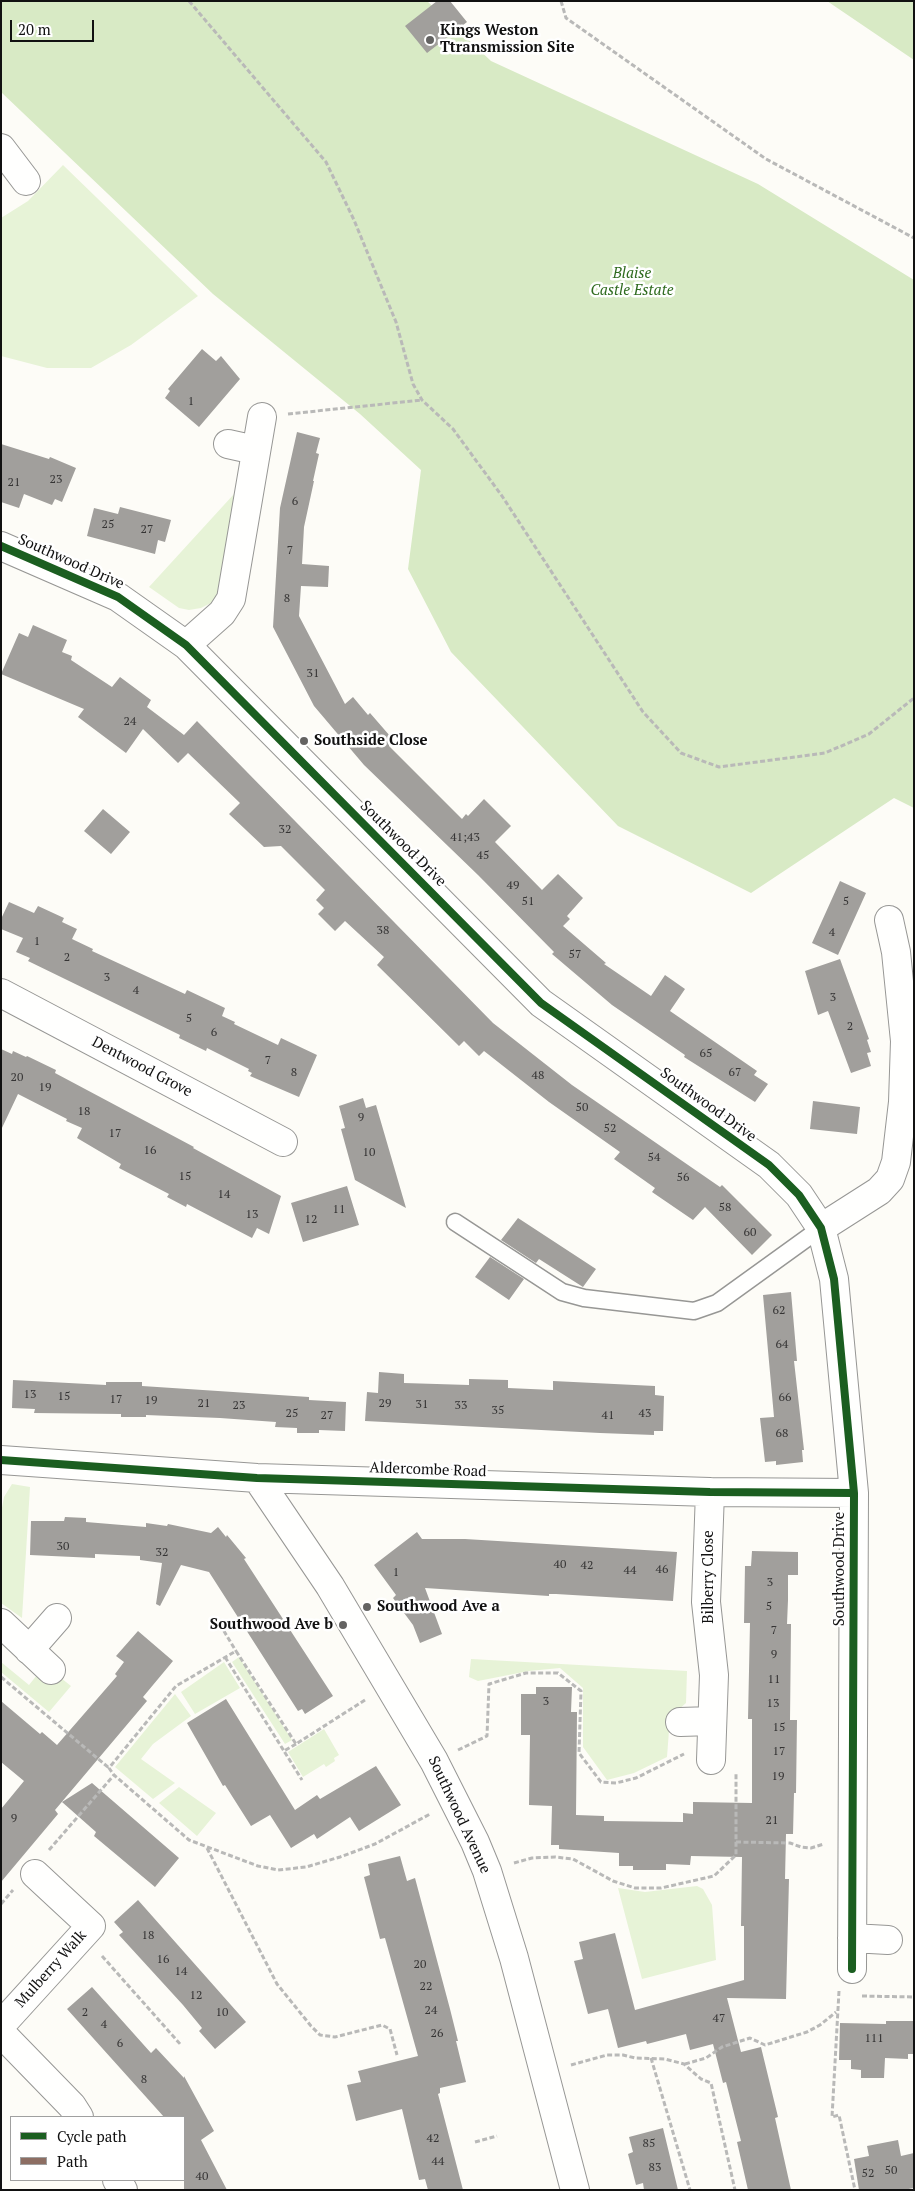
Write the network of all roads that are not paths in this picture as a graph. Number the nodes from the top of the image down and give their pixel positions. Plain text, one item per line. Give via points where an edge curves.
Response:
1 (1, 148) edge
2 (26, 181) dead end
3 (262, 417) road end
4 (228, 444) dead end
5 (255, 450) junction
6 (1, 546) edge
7 (186, 645) junction
8 (889, 920) dead end
9 (905, 951) edge
10 (1, 993) edge
11 (283, 1142) dead end
12 (455, 1222) dead end
13 (821, 1228) junction
14 (1, 1460) edge
15 (257, 1478) junction
16 (710, 1492) junction
17 (854, 1493) junction
18 (57, 1618) dead end
19 (1, 1623) edge
20 (29, 1650) junction
21 (51, 1670) dead end
22 (680, 1722) dead end
23 (33, 1871) road end
24 (852, 1938) junction
25 (888, 1940) dead end
26 (852, 1969) road end
27 (1, 2025) edge
28 (1, 2033) edge
29 (78, 2116) edge
30 (575, 2190) edge

1 - 2 street
3 - 5 street
4 - 5 street
5 - 7 street via 231,599 222,613
6 - 7 street, Southwood Drive via 118,597
7 - 13 street, Southwood Drive via 541,1003 769,1166 799,1195
8 - 9 street
9 - 13 street via 903,1102 896,1162 890,1179 879,1191
10 - 11 street, Dentwood Grove
12 - 13 lane via 562,1292 584,1298 694,1311 717,1302
13 - 17 street, Southwood Drive via 834,1280
14 - 15 street, Aldercombe Road
15 - 16 street, Aldercombe Road
15 - 30 street, Southwood Avenue via 330,1586 434,1761 487,1871 514,1958
16 - 17 street, Aldercombe Road
16 - 22 street, Bilberry Close via 706,1602 718,1748
17 - 24 street, Southwood Drive
18 - 20 street
19 - 20 street
20 - 21 street
23 - 27 street, Mulberry Walk via 91,1926
24 - 25 street
24 - 26 street, Southwood Drive
28 - 29 street

